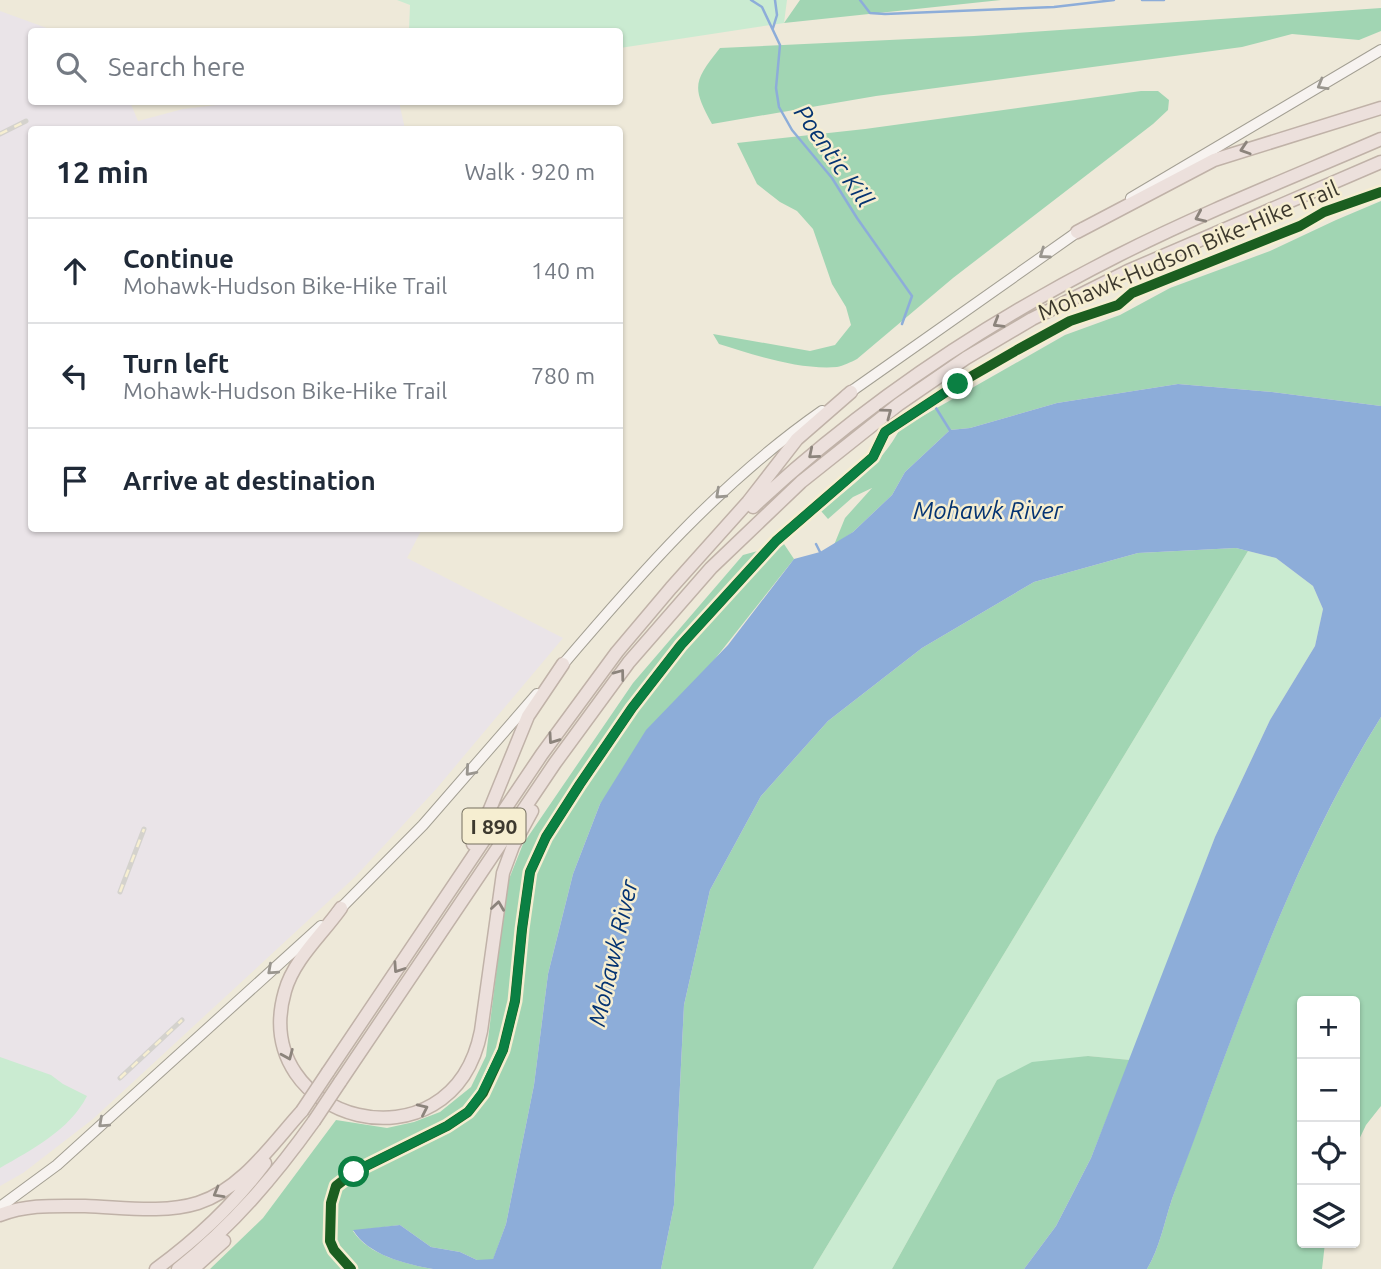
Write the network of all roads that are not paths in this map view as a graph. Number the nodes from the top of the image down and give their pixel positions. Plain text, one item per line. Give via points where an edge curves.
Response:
1 (1381, 50) edge
2 (1381, 108) edge
3 (1381, 139) edge
4 (1381, 162) edge
5 (1381, 169) edge
6 (1289, 202) junction
7 (1077, 232) junction
8 (851, 392) junction
9 (671, 588) junction
10 (563, 664) junction
11 (579, 729) junction
12 (341, 908) junction
13 (416, 942) junction
14 (302, 1111) junction
15 (290, 1155) junction
16 (0, 1207) edge
17 (0, 1215) edge
18 (156, 1269) edge
19 (178, 1269) edge
20 (193, 1269) edge

1 -> 7 main road
2 -> 7 highway via 1214,160
3 -> 9 highway, I 890 via 1120,255 958,347 824,445
4 - 6 highway, I 890
5 - 6 highway
11 -> 6 highway, I 890 via 655,630 721,558 801,482 899,404 989,344 1064,302
7 -> 8 main road
8 - 9 highway via 797,439
8 -> 10 main road via 783,440 699,514
9 -> 13 highway, I 890 via 566,720
10 -> 12 main road via 423,825
10 - 13 highway via 528,716 485,822
12 -> 11 highway via 290,978 280,1017 285,1051 312,1091 346,1112 381,1119 421,1111 453,1088 475,1056 507,859
11 - 15 highway, I 890, bridge
12 -> 16 main road via 57,1165
13 -> 14 highway, I 890, bridge
14 -> 17 highway via 239,1179 196,1203 171,1207 44,1205
14 - 18 highway, I 890 via 225,1210
15 - 19 highway, I 890 via 234,1219
15 - 20 highway via 244,1220

